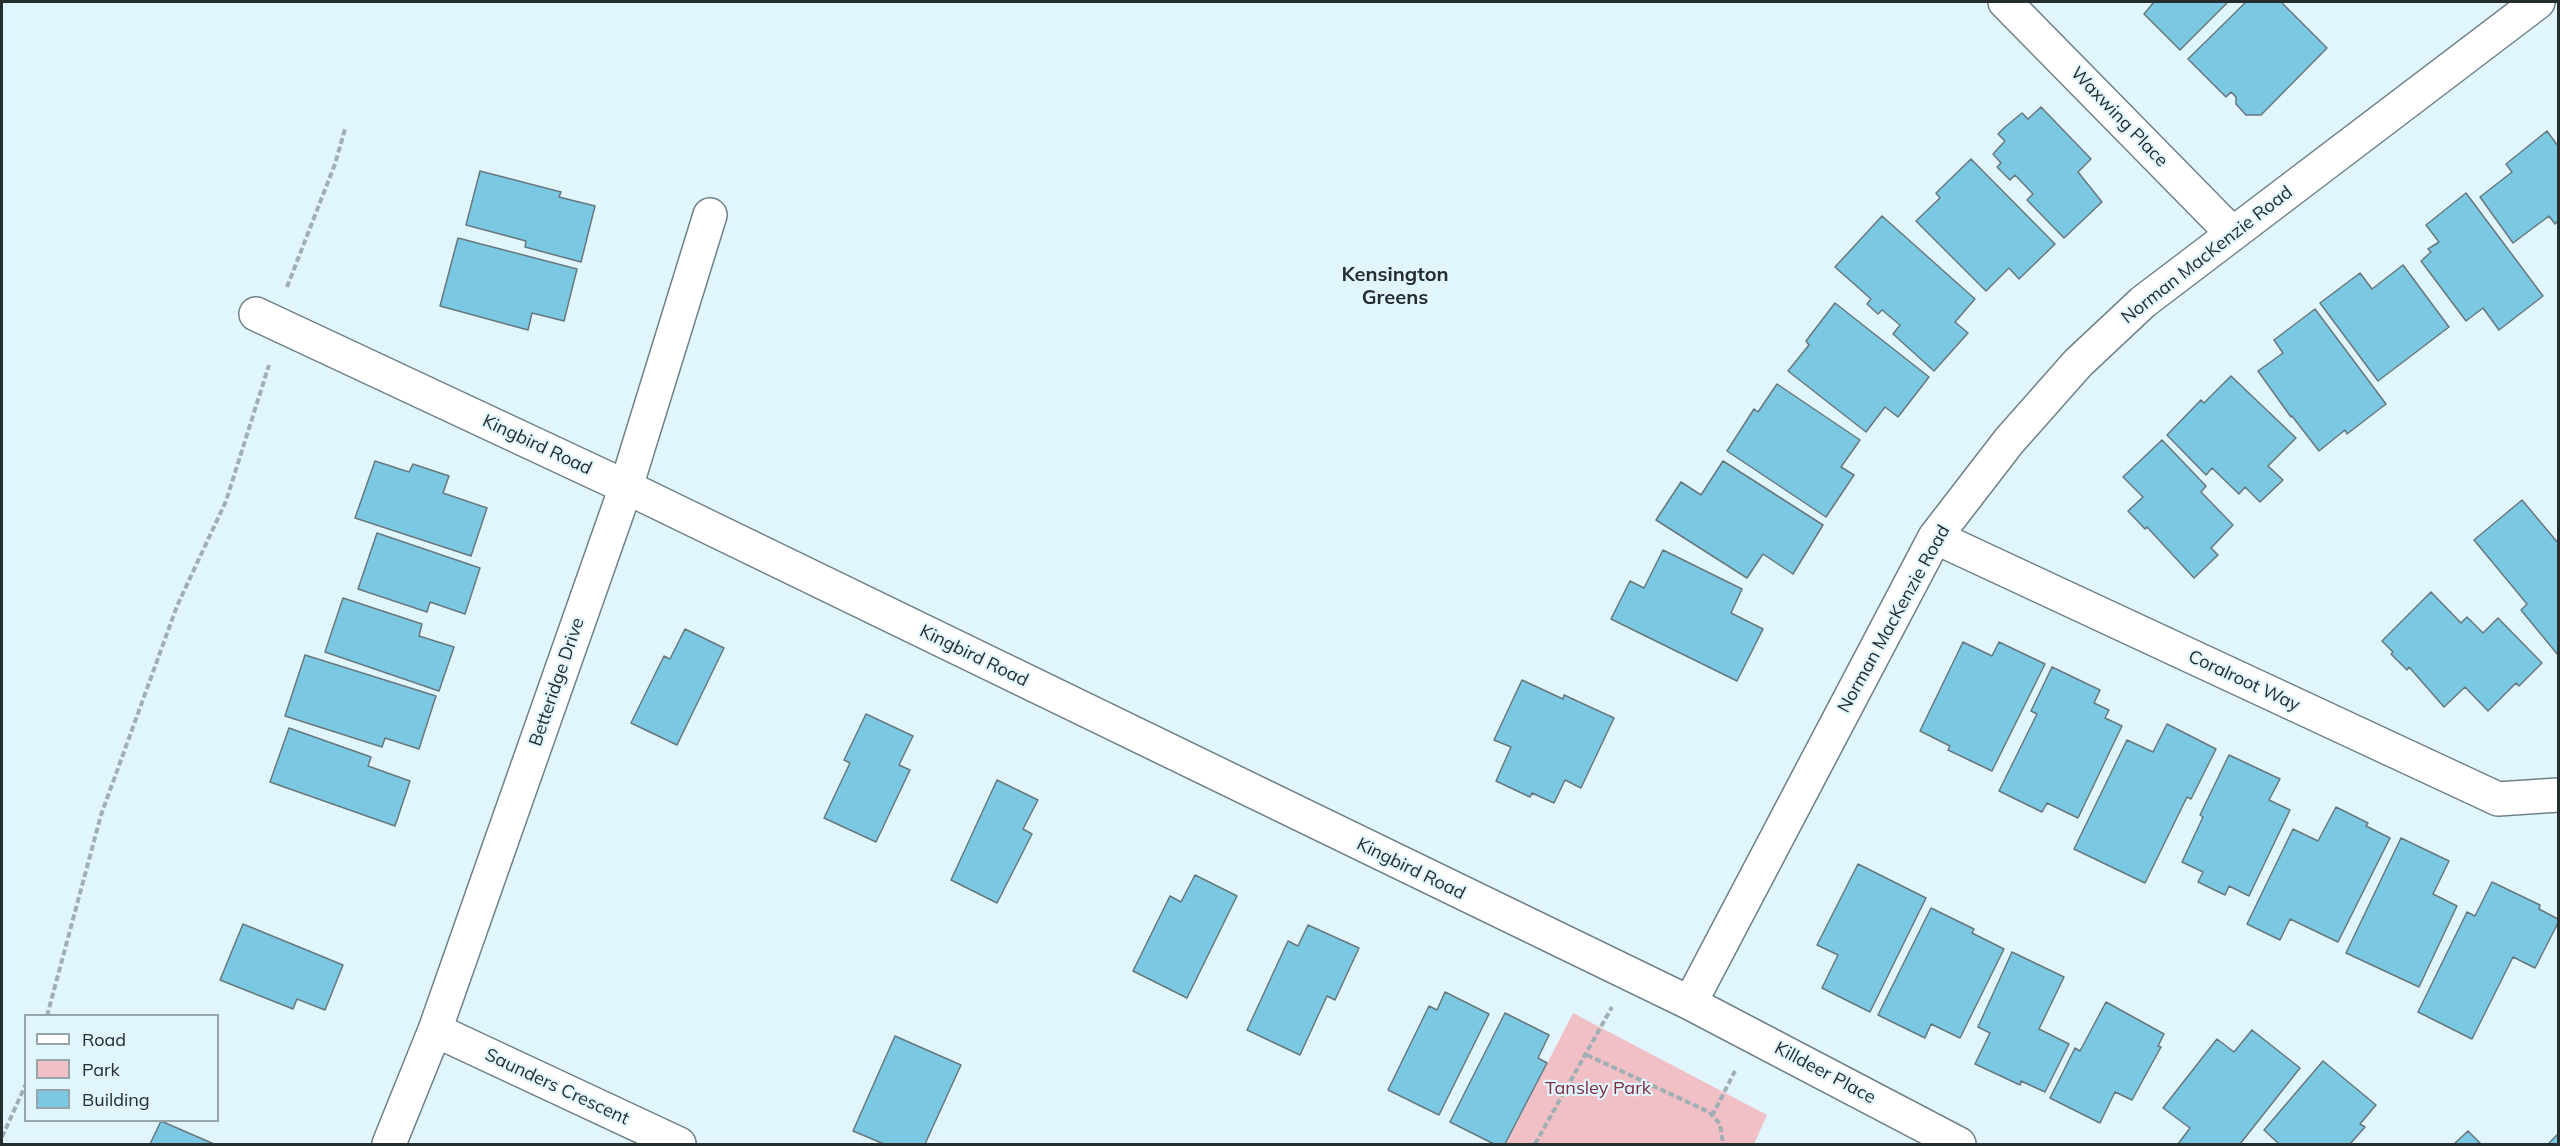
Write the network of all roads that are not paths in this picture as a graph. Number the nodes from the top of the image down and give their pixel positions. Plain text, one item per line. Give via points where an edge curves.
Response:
1 (2005, 2) edge
2 (2538, 2) edge
3 (710, 214) dead end
4 (2232, 233) junction
5 (267, 319) road end
6 (626, 487) junction
7 (1935, 537) junction
8 (2559, 795) edge
9 (1690, 1004) junction
10 (435, 1030) junction
11 (389, 1144) edge
12 (679, 1144) edge
13 (1959, 1144) edge

1 - 4 street, Waxwing Place
2 - 4 street, Norman MacKenzie Road
3 - 6 street, Betteridge Drive
4 - 7 street, Norman MacKenzie Road via 2143,302 2078,363 2009,441
5 - 6 street, Kingbird Road
6 - 9 street, Kingbird Road
6 - 10 street, Betteridge Drive
7 - 8 street, Coralroot Way via 2498,799
7 - 9 street, Norman MacKenzie Road
9 - 13 street, Killdeer Place
10 - 11 street, Betteridge Drive
10 - 12 street, Saunders Crescent

